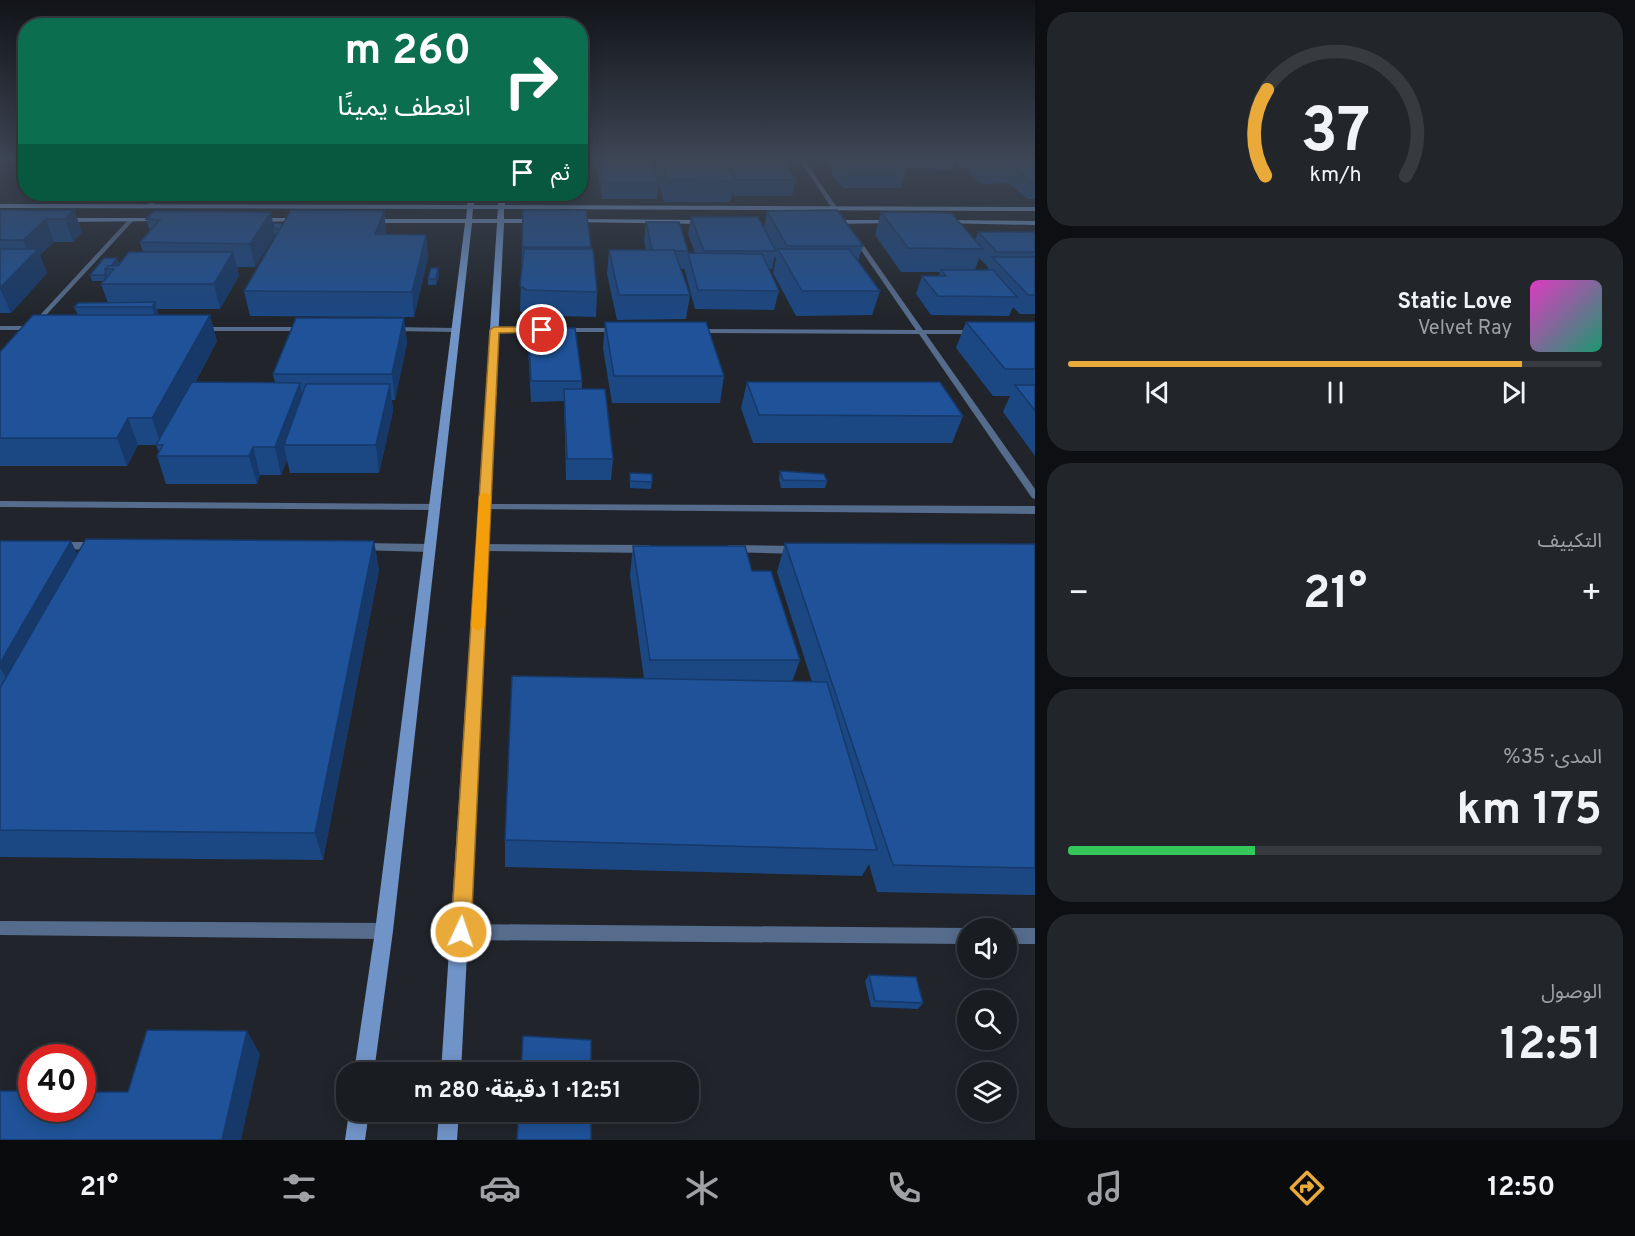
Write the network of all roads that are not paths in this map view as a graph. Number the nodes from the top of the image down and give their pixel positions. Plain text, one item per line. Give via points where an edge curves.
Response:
1 (358, 211) edge
2 (657, 211) edge
3 (470, 214) junction
4 (501, 214) junction
5 (47, 220) edge
6 (131, 220) junction
7 (166, 220) edge
8 (248, 220) edge
9 (306, 220) edge
10 (364, 220) edge
11 (548, 221) edge
12 (560, 221) edge
13 (714, 222) edge
14 (820, 222) edge
15 (844, 222) junction
16 (904, 222) edge
17 (940, 222) edge
18 (1035, 223) edge
19 (0, 328) edge
20 (30, 328) junction
21 (42, 328) edge
22 (195, 329) edge
23 (314, 329) edge
24 (385, 329) edge
25 (456, 330) junction
26 (494, 330) junction
27 (625, 330) edge
28 (684, 330) edge
29 (920, 331) junction
30 (989, 332) edge
31 (22, 337) edge
32 (1035, 496) edge
33 (0, 504) edge
34 (435, 507) junction
35 (485, 507) junction
36 (1035, 510) edge
37 (48, 546) edge
38 (108, 546) edge
39 (346, 547) edge
40 (430, 548) junction
41 (482, 548) junction
42 (659, 549) edge
43 (718, 549) edge
44 (812, 550) edge
45 (0, 928) edge
46 (384, 931) junction
47 (461, 932) junction
48 (957, 936) edge
49 (1017, 936) edge
50 (1035, 936) edge
51 (365, 1062) edge
52 (452, 1062) edge
53 (358, 1122) edge
54 (448, 1122) edge
55 (355, 1140) edge
56 (447, 1140) edge

1 - 3 street
2 - 4 street
3 - 4 street
3 - 4 street
3 - 10 street
3 - 25 street
4 - 11 street
4 - 26 street
5 - 6 street
6 - 7 street
6 - 20 lane
8 - 9 street
12 - 13 street
14 - 15 street
15 - 16 street
15 - 29 lane
17 - 18 street
19 - 20 lane
20 - 21 lane
20 - 31 lane
22 - 23 lane
24 - 25 lane
25 - 34 street
26 - 27 lane
26 - 35 street
28 - 29 lane
29 - 30 lane
29 - 32 lane
33 - 34 street
34 - 40 street
35 - 36 street
35 - 41 street
37 - 38 street
39 - 40 street
40 - 46 street
41 - 42 street
41 - 47 street
43 - 44 street
45 - 46 lane
46 - 51 street
47 - 48 lane
47 - 52 street
49 - 50 lane
53 - 55 street
54 - 56 street

